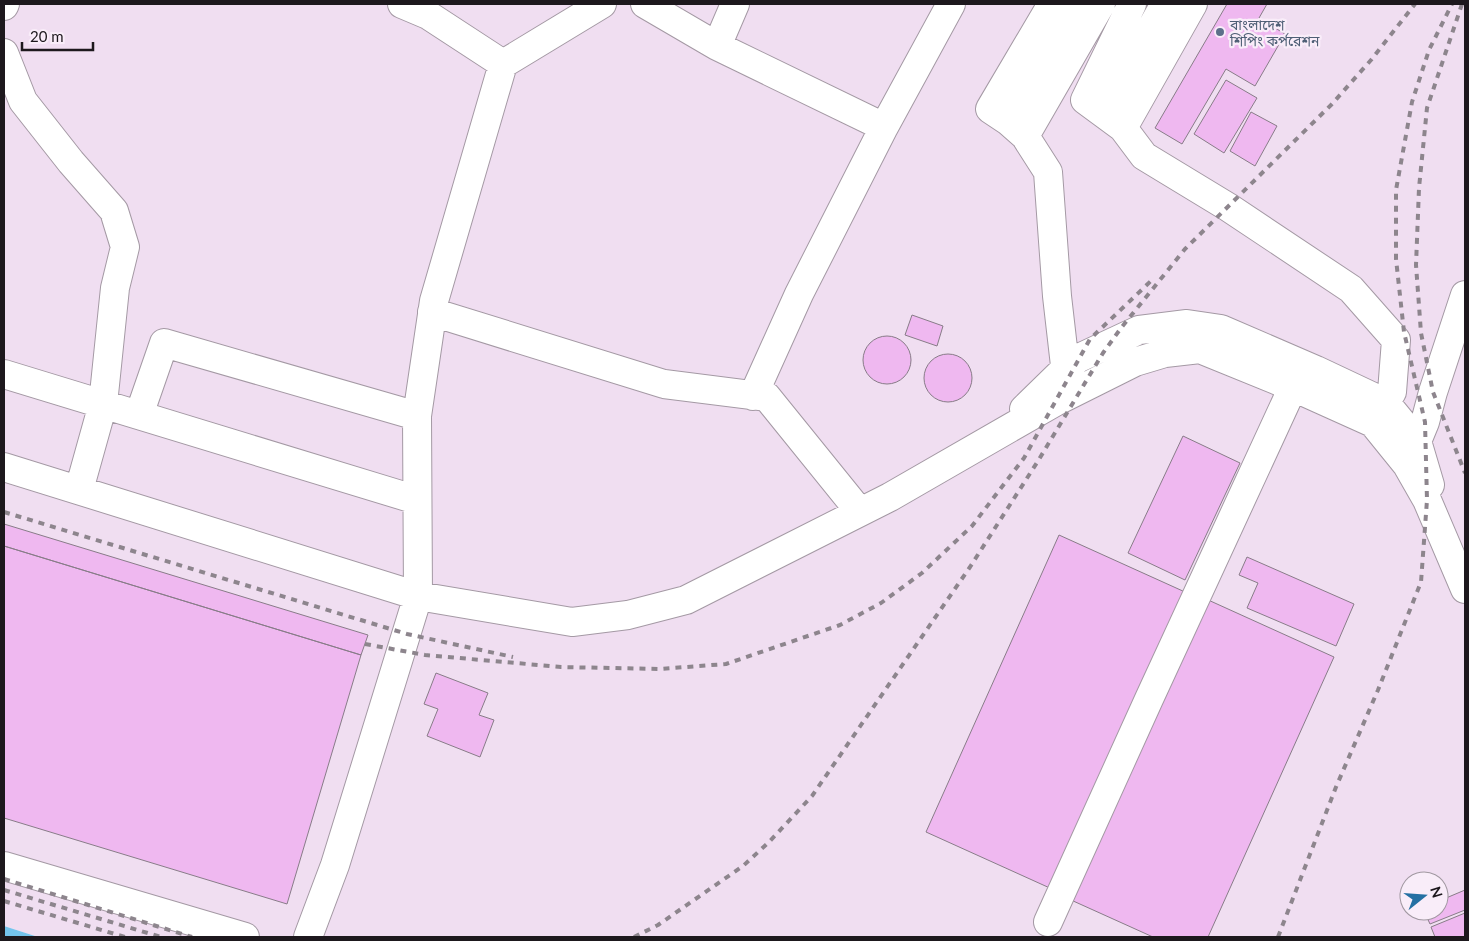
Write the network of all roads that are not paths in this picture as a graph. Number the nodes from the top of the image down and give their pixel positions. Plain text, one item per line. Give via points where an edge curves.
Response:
1 (402, 4) edge
2 (602, 4) edge
3 (645, 4) edge
4 (736, 4) edge
5 (952, 4) edge
6 (1052, 4) edge
7 (1078, 4) edge
8 (1101, 4) edge
9 (1132, 4) edge
10 (1165, 4) edge
11 (1193, 4) edge
12 (717, 46) junction
13 (4, 53) edge
14 (503, 64) junction
15 (1113, 120) junction
16 (884, 127) junction
17 (1017, 128) junction
18 (1465, 295) edge
19 (432, 312) junction
20 (1066, 368) junction
21 (4, 374) edge
22 (1293, 387) junction
23 (1068, 395) junction
24 (753, 396) junction
25 (103, 404) junction
26 (1379, 413) junction
27 (139, 415) junction
28 (417, 416) junction
29 (998, 434) junction
30 (1412, 453) junction
31 (4, 467) edge
32 (79, 490) junction
33 (417, 500) junction
34 (860, 512) junction
35 (1465, 589) edge
36 (418, 596) junction
37 (4, 866) edge
38 (1048, 922) dead end
39 (245, 937) edge
40 (308, 937) edge

1 - 14 lane via 428,15
2 - 14 lane
3 - 12 lane
4 - 12 lane
5 - 16 lane
6 - 17 lane via 990,109
7 - 17 lane
8 - 17 lane
9 - 15 lane via 1085,100
10 - 15 lane
11 - 15 lane
12 - 16 lane
13 - 25 lane via 23,102 114,211 125,247 115,288
14 - 19 lane
15 - 26 lane via 1144,156 1351,289 1396,340 1392,392
16 - 24 lane via 799,294
17 - 20 lane via 1048,172
18 - 30 lane
19 - 24 lane via 664,384
19 - 28 lane
20 - 23 lane
20 - 26 lane via 1079,358 1139,330 1188,324 1221,329 1316,370
20 - 29 lane
21 - 25 lane
22 - 23 lane via 1200,349 1136,362
22 - 26 lane
22 - 38 lane
23 - 29 lane
24 - 34 lane via 767,397
25 - 27 lane
25 - 32 lane
26 - 30 lane
27 - 28 lane via 164,343
27 - 33 lane
28 - 33 lane
29 - 34 lane
30 - 35 lane via 1427,500
31 - 32 lane
32 - 36 lane
33 - 36 lane
34 - 36 lane via 686,600 628,615 572,622
36 - 40 lane via 335,865
37 - 39 lane

